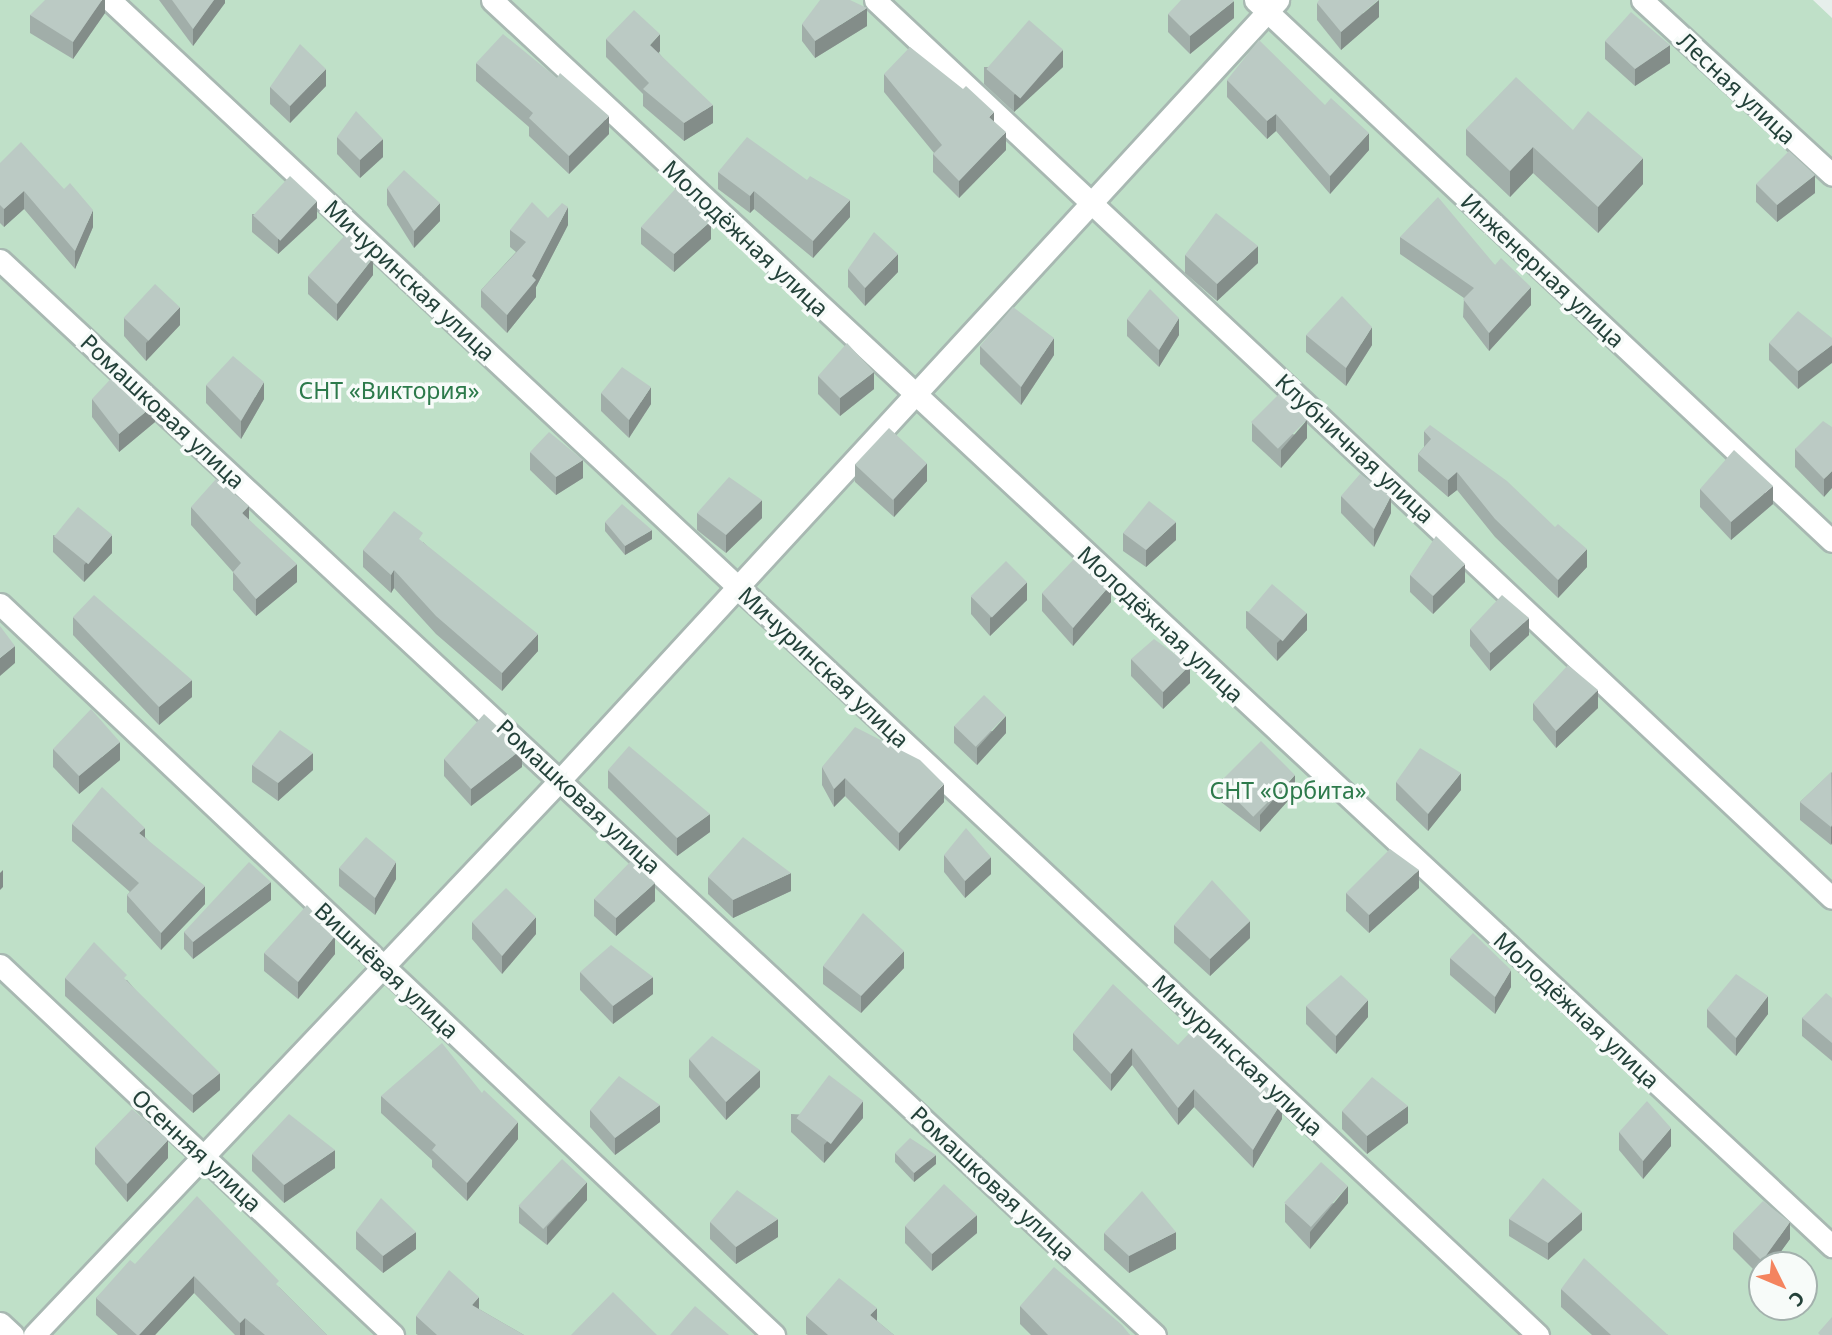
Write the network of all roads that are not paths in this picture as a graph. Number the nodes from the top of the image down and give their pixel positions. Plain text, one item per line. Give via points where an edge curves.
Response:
1 (110, 0) edge
2 (492, 0) edge
3 (875, 0) edge
4 (1642, 0) edge
5 (1267, 4) edge
6 (1832, 176) edge
7 (1095, 202) junction
8 (0, 260) edge
9 (913, 393) junction
10 (1832, 541) edge
11 (738, 586) junction
12 (0, 604) edge
13 (561, 779) junction
14 (1832, 898) edge
15 (0, 965) edge
16 (382, 966) junction
17 (203, 1156) junction
18 (1832, 1246) edge
19 (0, 1323) edge
20 (13, 1335) edge
21 (34, 1335) edge
22 (393, 1335) edge
23 (774, 1335) edge
24 (1155, 1335) edge
25 (1538, 1335) edge

1 - 11 street, Мичуринская улица
2 - 9 street, Молодёжная улица
3 - 7 street, Клубничная улица
4 - 6 street, Лесная улица
5 - 7 street
5 - 10 street, Инженерная улица
7 - 9 street
7 - 14 street, Клубничная улица
8 - 13 street, Ромашковая улица
9 - 11 street
9 - 18 street, Молодёжная улица
11 - 13 street
11 - 25 street, Мичуринская улица
12 - 16 street, Вишнёвая улица
13 - 16 street
13 - 24 street, Ромашковая улица
15 - 17 street, Осенняя улица
16 - 17 street
16 - 23 street, Вишнёвая улица
17 - 21 street
17 - 22 street, Осенняя улица
19 - 20 street

